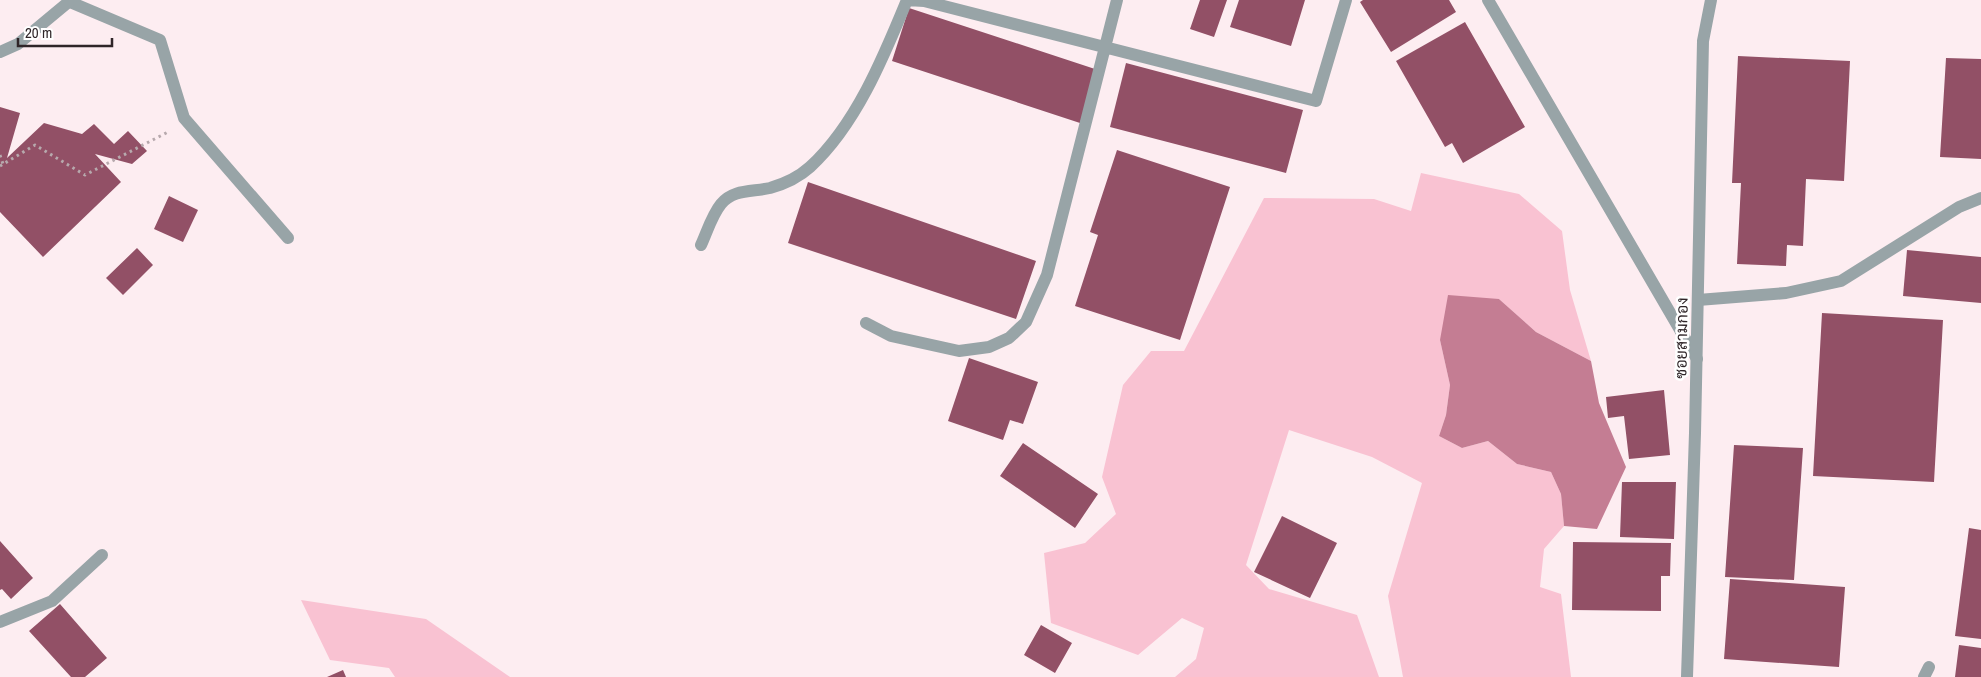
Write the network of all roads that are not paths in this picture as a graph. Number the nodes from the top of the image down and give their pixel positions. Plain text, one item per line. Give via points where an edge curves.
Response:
1 (907, 0) edge
2 (1117, 0) edge
3 (1346, 0) edge
4 (1488, 0) edge
5 (1711, 0) edge
6 (71, 1) edge
7 (1105, 46) junction
8 (0, 52) edge
9 (1981, 198) edge
10 (288, 238) dead end
11 (701, 245) dead end
12 (1698, 300) junction
13 (866, 323) dead end
14 (1697, 359) junction
15 (102, 555) dead end
16 (0, 622) edge
17 (1687, 677) edge

1 - 7 street via 924,1
1 - 11 street via 883,58 843,130 810,167 793,179 731,194 720,205
2 - 7 street
3 - 7 street via 1316,101
4 - 14 street
5 - 12 street, ซอยสามกอง via 1703,41
6 - 8 street via 18,44
6 - 10 street via 160,40 184,118
7 - 13 street via 1048,275 1026,322 1009,338 989,347 959,351 891,336
9 - 12 street via 1959,207 1841,281 1786,293
12 - 14 street, ซอยสามกอง
14 - 17 street, ซอยสามกอง
15 - 16 street via 52,601

